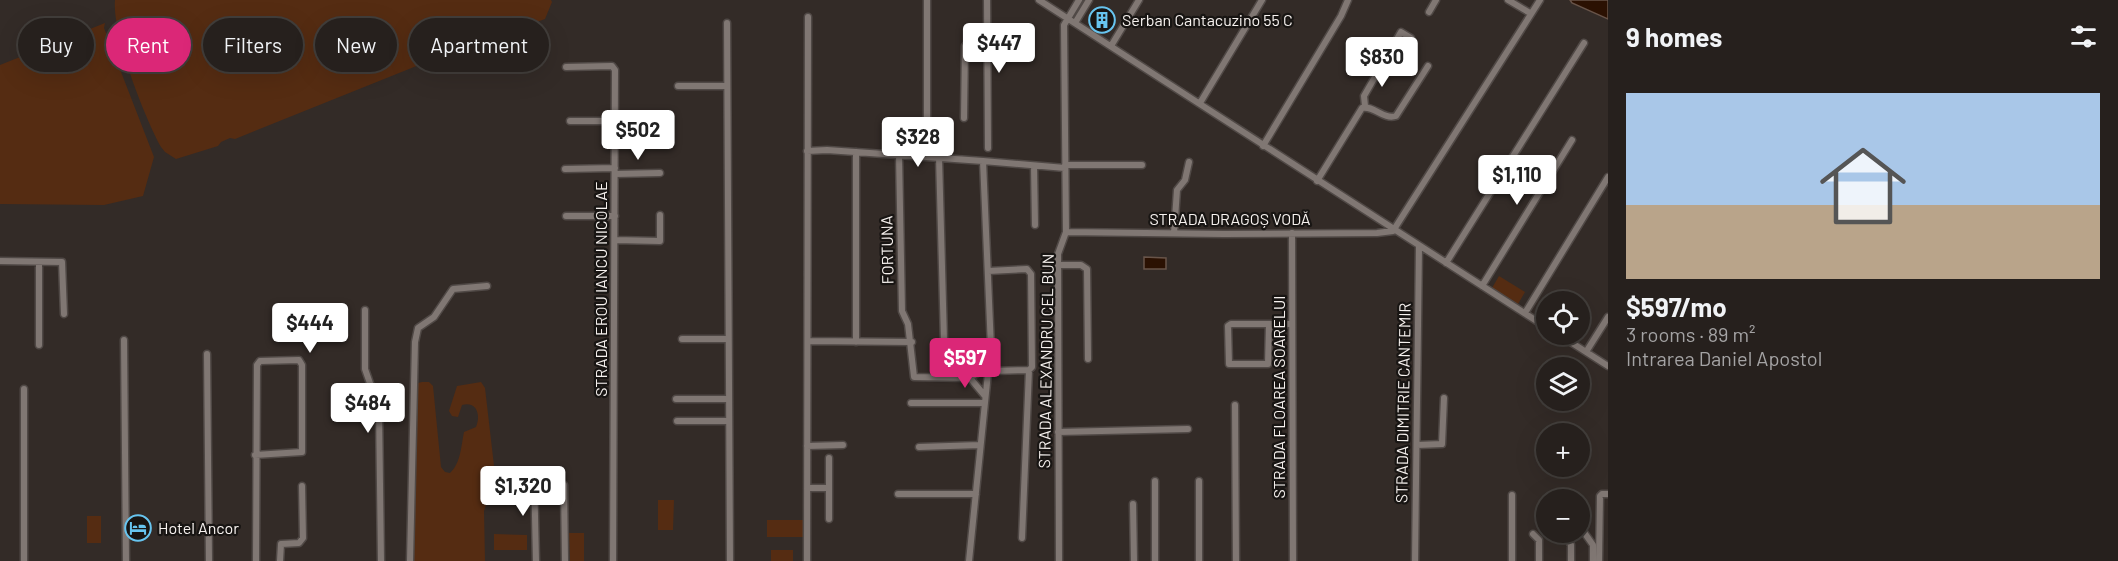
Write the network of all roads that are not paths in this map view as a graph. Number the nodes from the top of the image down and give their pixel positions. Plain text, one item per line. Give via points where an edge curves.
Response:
1 (927, 0) edge
2 (987, 0) edge
3 (1039, 0) edge
4 (1079, 0) edge
5 (1089, 0) edge
6 (1138, 0) edge
7 (1262, 0) edge
8 (1348, 0) edge
9 (1436, 0) edge
10 (1508, 0) edge
11 (1540, 0) edge
12 (1429, 12) dead end
13 (1530, 13) junction
14 (808, 17) dead end
15 (1068, 18) junction
16 (726, 23) dead end
17 (1075, 23) junction
18 (987, 43) junction
19 (1584, 43) dead end
20 (1111, 46) junction
21 (1388, 55) junction
22 (1428, 66) dead end
23 (566, 67) dead end
24 (678, 86) dead end
25 (727, 86) junction
26 (1202, 100) junction
27 (1365, 106) junction
28 (964, 118) dead end
29 (570, 121) dead end
30 (615, 122) junction
31 (927, 125) dead end
32 (615, 134) junction
33 (661, 134) dead end
34 (1572, 140) dead end
35 (1263, 146) junction
36 (988, 148) dead end
37 (807, 151) junction
38 (856, 152) junction
39 (899, 154) junction
40 (939, 157) junction
41 (983, 161) junction
42 (1189, 162) dead end
43 (1142, 165) dead end
44 (1034, 166) junction
45 (1065, 167) junction
46 (566, 169) dead end
47 (615, 171) junction
48 (660, 173) dead end
49 (1608, 177) edge
50 (1317, 181) junction
51 (660, 215) dead end
52 (566, 216) dead end
53 (615, 216) junction
54 (1035, 225) dead end
55 (1393, 231) junction
56 (1066, 232) junction
57 (1174, 233) junction
58 (1292, 233) junction
59 (615, 240) junction
60 (1419, 246) junction
61 (0, 261) edge
62 (39, 262) junction
63 (1446, 263) junction
64 (1058, 265) junction
65 (988, 271) junction
66 (1482, 285) junction
67 (487, 286) dead end
68 (365, 310) dead end
69 (1525, 313) junction
70 (64, 314) dead end
71 (1608, 317) edge
72 (1536, 320) edge
73 (1269, 324) junction
74 (1292, 324) junction
75 (682, 339) dead end
76 (729, 339) junction
77 (124, 340) dead end
78 (809, 341) junction
79 (856, 342) junction
80 (912, 342) junction
81 (39, 345) dead end
82 (1575, 345) edge
83 (1586, 352) junction
84 (207, 354) dead end
85 (1088, 359) dead end
86 (1608, 366) edge
87 (1029, 370) junction
88 (990, 372) junction
89 (945, 377) junction
90 (970, 378) junction
91 (24, 389) dead end
92 (1443, 398) dead end
93 (676, 399) dead end
94 (729, 399) junction
95 (985, 400) junction
96 (912, 403) dead end
97 (1235, 405) dead end
98 (677, 421) dead end
99 (729, 421) junction
100 (1188, 429) dead end
101 (1058, 432) junction
102 (1417, 444) junction
103 (981, 445) junction
104 (807, 446) junction
105 (843, 446) dead end
106 (919, 447) dead end
107 (255, 454) junction
108 (829, 458) dead end
109 (534, 471) dead end
110 (1155, 481) dead end
111 (1199, 481) dead end
112 (564, 485) dead end
113 (302, 486) dead end
114 (807, 488) junction
115 (829, 488) junction
116 (898, 494) dead end
117 (976, 494) junction
118 (1608, 494) edge
119 (1512, 495) dead end
120 (1600, 502) junction
121 (1608, 502) edge
122 (1133, 504) dead end
123 (829, 519) dead end
124 (1533, 534) dead end
125 (1022, 538) dead end
126 (1590, 541) edge
127 (1570, 543) edge
128 (24, 561) edge
129 (126, 561) edge
130 (209, 561) edge
131 (256, 561) edge
132 (280, 561) edge
133 (381, 561) edge
134 (410, 561) edge
135 (536, 561) edge
136 (565, 561) edge
137 (613, 561) edge
138 (730, 561) edge
139 (807, 561) edge
140 (969, 561) edge
141 (1059, 561) edge
142 (1134, 561) edge
143 (1155, 561) edge
144 (1199, 561) edge
145 (1236, 561) edge
146 (1293, 561) edge
147 (1415, 561) edge
148 (1512, 561) edge
149 (1539, 561) edge
150 (1571, 561) edge
151 (1593, 561) edge
152 (1599, 561) edge

1 - 31 street
2 - 18 street
3 - 15 street
4 - 15 street
5 - 17 street
6 - 20 street
7 - 26 street
8 - 35 street
9 - 12 street
10 - 13 street
11 - 13 street
13 - 55 street
14 - 37 street
15 - 17 street
15 - 45 street, STRADA ALEXANDRU CEL BUN via 1064,25
16 - 25 street
17 - 20 street
18 - 28 street via 969,42 965,46
18 - 36 street
19 - 63 street
20 - 26 street
21 - 21 street via 1401,32 1410,38 1398,60
21 - 27 street via 1364,96
22 - 27 street via 1396,116 1388,117
23 - 30 street, STRADA EROU IANCU NICOLAE via 614,67
24 - 25 street
25 - 76 street
26 - 35 street
27 - 50 street
29 - 30 street
30 - 32 street, STRADA EROU IANCU NICOLAE
32 - 33 street
32 - 47 street, STRADA EROU IANCU NICOLAE
34 - 66 street
35 - 50 street
37 - 38 street
37 - 78 street
38 - 39 street
38 - 79 street
39 - 40 street
39 - 80 street, FORTUNA via 902,311
40 - 41 street
40 - 89 street
41 - 44 street
41 - 65 street
42 - 57 street via 1178,190
43 - 45 street
44 - 45 street
44 - 54 street
45 - 56 street, STRADA ALEXANDRU CEL BUN
46 - 47 street
47 - 48 street
47 - 53 street, STRADA EROU IANCU NICOLAE
49 - 69 street
50 - 55 street
51 - 59 street via 660,241
52 - 53 street
53 - 59 street, STRADA EROU IANCU NICOLAE
55 - 58 street, STRADA DRAGOȘ VODĂ
55 - 60 street
56 - 57 street, STRADA DRAGOȘ VODĂ
56 - 64 street, STRADA ALEXANDRU CEL BUN
57 - 58 street, STRADA DRAGOȘ VODĂ
58 - 74 street, STRADA FLOAREA SOARELUI
59 - 137 street, STRADA EROU IANCU NICOLAE
60 - 63 street
60 - 102 street, STRADA DIMITRIE CANTEMIR
61 - 62 street
62 - 70 street via 63,265
62 - 81 street
63 - 66 street
64 - 85 street via 1087,269
64 - 101 street, STRADA ALEXANDRU CEL BUN
65 - 87 street via 1027,269 1031,274
65 - 88 street
66 - 69 street
67 - 134 street via 453,289 434,317 418,328
68 - 133 street via 365,369 380,409
69 - 72 street
71 - 83 street
73 - 73 street via 1228,326 1228,364 1268,364
73 - 74 street
74 - 146 street, STRADA FLOAREA SOARELUI
75 - 76 street
76 - 94 street
77 - 129 street
78 - 79 street
78 - 104 street
79 - 80 street
80 - 89 street, FORTUNA via 914,376
82 - 83 street
83 - 86 street
84 - 130 street
87 - 88 street
87 - 125 street
88 - 90 street via 979,372
88 - 95 street
89 - 90 street
90 - 95 street
91 - 128 street
92 - 102 street via 1442,444
93 - 94 street
94 - 99 street
95 - 96 street
95 - 103 street
97 - 145 street
98 - 99 street
99 - 138 street
100 - 101 street
101 - 141 street, STRADA ALEXANDRU CEL BUN
102 - 147 street, STRADA DIMITRIE CANTEMIR
103 - 106 street
103 - 117 street
104 - 105 street
104 - 114 street
107 - 107 street via 302,452 299,360 258,362
107 - 131 street
108 - 115 street
109 - 135 street
110 - 143 street
111 - 144 street
112 - 136 street
113 - 132 street via 303,538 299,543 281,544
114 - 115 street
114 - 139 street
115 - 123 street
116 - 117 street
117 - 140 street
118 - 120 street via 1601,495
119 - 148 street
120 - 121 street
120 - 152 street
122 - 142 street
124 - 149 street via 1539,540
126 - 151 street
127 - 150 street

